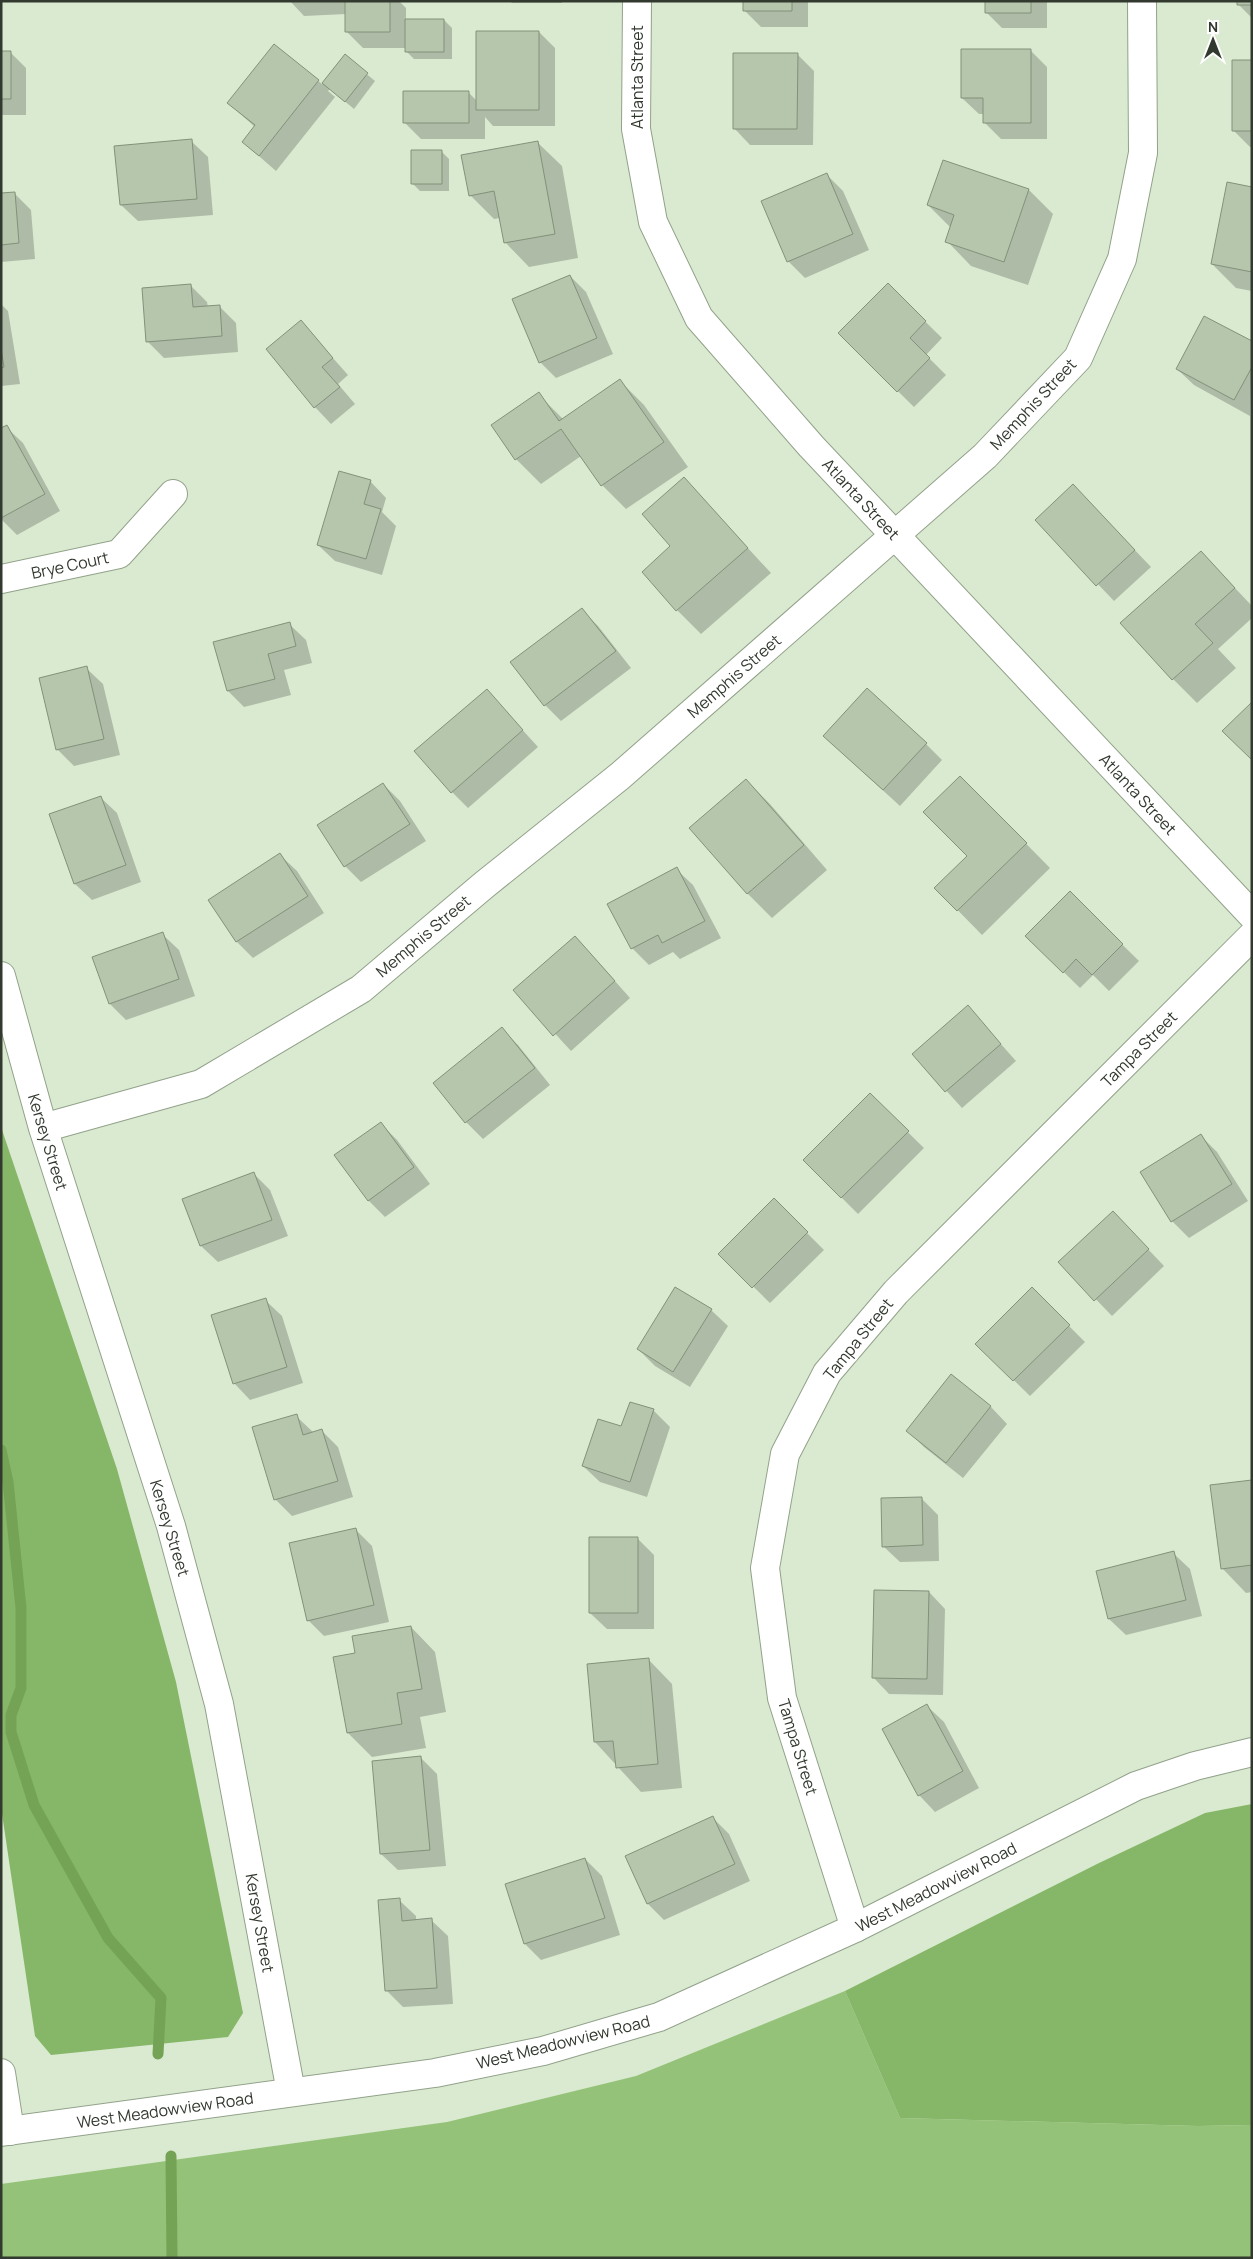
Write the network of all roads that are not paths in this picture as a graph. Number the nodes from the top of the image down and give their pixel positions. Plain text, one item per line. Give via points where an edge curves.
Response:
1 (637, 1) edge
2 (1142, 1) edge
3 (173, 494) dead end
4 (895, 535) junction
5 (1, 579) edge
6 (1252, 915) edge
7 (1252, 936) edge
8 (1, 976) edge
9 (42, 1128) junction
10 (1252, 1752) edge
11 (855, 1928) junction
12 (1, 2073) edge
13 (291, 2092) junction
14 (5, 2131) edge

1 - 4 street, Atlanta Street via 637,138 653,222 690,300 712,333
2 - 4 street, Memphis Street via 1143,153 1122,259 1078,358 984,456
3 - 5 street, Brye Court via 119,554
4 - 6 street, Atlanta Street
4 - 9 street, Memphis Street via 620,776 361,988 201,1084
7 - 11 street, Tampa Street via 896,1292 827,1373 785,1454 765,1568 782,1698
8 - 9 street, Kersey Street
9 - 13 street, Kersey Street via 171,1526 219,1704
10 - 11 street, West Meadowview Road via 1195,1766 1136,1786
11 - 13 street, West Meadowview Road via 650,2020 543,2051 435,2073
12 - 14 street
13 - 14 street, West Meadowview Road

